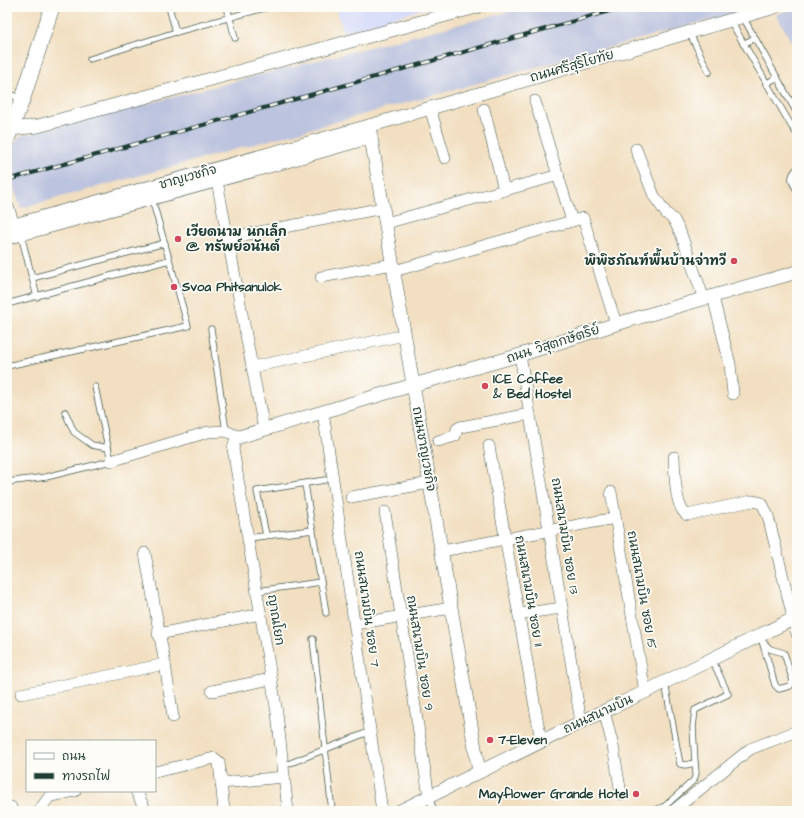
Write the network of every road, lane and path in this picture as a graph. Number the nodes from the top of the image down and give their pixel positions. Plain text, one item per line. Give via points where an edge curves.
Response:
1 (52, 7) edge
2 (169, 7) edge
3 (227, 7) edge
4 (268, 7) edge
5 (476, 7) edge
6 (775, 7) edge
7 (743, 16) junction
8 (230, 18) junction
9 (730, 20) junction
10 (176, 32) junction
11 (689, 32) junction
12 (235, 38) dead end
13 (755, 38) junction
14 (743, 44) junction
15 (90, 59) dead end
16 (709, 72) dead end
17 (777, 77) junction
18 (766, 84) junction
19 (7, 94) edge
20 (22, 98) junction
21 (535, 101) dead end
22 (430, 108) junction
23 (484, 109) dead end
24 (797, 113) edge
25 (370, 131) junction
26 (8, 132) edge
27 (797, 134) edge
28 (636, 149) dead end
29 (445, 158) dead end
30 (797, 169) edge
31 (559, 175) junction
32 (217, 181) junction
33 (504, 190) junction
34 (797, 190) edge
35 (152, 199) junction
36 (383, 208) junction
37 (7, 209) edge
38 (572, 221) junction
39 (386, 223) junction
40 (12, 233) edge
41 (228, 238) junction
42 (165, 243) junction
43 (169, 260) junction
44 (393, 268) junction
45 (797, 272) edge
46 (321, 277) dead end
47 (32, 278) junction
48 (37, 297) junction
49 (709, 298) junction
50 (7, 304) edge
51 (616, 324) junction
52 (211, 329) dead end
53 (405, 335) junction
54 (520, 356) junction
55 (7, 366) edge
56 (252, 367) junction
57 (413, 385) junction
58 (95, 387) dead end
59 (733, 394) dead end
60 (65, 412) dead end
61 (323, 412) junction
62 (530, 414) junction
63 (264, 429) junction
64 (226, 431) junction
65 (239, 437) junction
66 (438, 441) dead end
67 (490, 446) dead end
68 (108, 448) junction
69 (674, 457) dead end
70 (111, 461) junction
71 (325, 480) dead end
72 (7, 482) edge
73 (430, 483) junction
74 (305, 484) junction
75 (611, 492) dead end
76 (351, 496) dead end
77 (385, 512) dead end
78 (615, 518) junction
79 (313, 530) junction
80 (549, 531) junction
81 (266, 535) junction
82 (248, 538) junction
83 (506, 539) junction
84 (442, 551) junction
85 (145, 553) dead end
86 (321, 582) junction
87 (257, 591) junction
88 (451, 608) junction
89 (562, 608) junction
90 (326, 613) dead end
91 (261, 614) junction
92 (519, 614) junction
93 (400, 617) junction
94 (795, 618) edge
95 (355, 624) junction
96 (158, 634) junction
97 (797, 634) edge
98 (761, 638) junction
99 (313, 639) dead end
100 (712, 659) junction
101 (165, 664) junction
102 (272, 678) junction
103 (664, 683) junction
104 (212, 691) dead end
105 (645, 692) junction
106 (21, 694) dead end
107 (604, 711) junction
108 (173, 717) dead end
109 (581, 722) junction
110 (371, 731) junction
111 (797, 731) edge
112 (541, 741) junction
113 (325, 749) junction
114 (695, 763) junction
115 (156, 772) edge
116 (284, 772) junction
117 (479, 772) junction
118 (221, 783) junction
119 (71, 792) edge
120 (136, 792) edge
121 (621, 794) dead end
122 (429, 797) junction
123 (41, 811) edge
124 (146, 811) edge
125 (224, 811) edge
126 (288, 811) edge
127 (332, 811) edge
128 (382, 811) edge
129 (400, 811) edge
130 (434, 811) edge
131 (654, 811) edge
132 (673, 811) edge

1 - 20 main road
2 - 10 lane
3 - 8 lane
4 - 8 lane
5 - 26 street
6 - 7 street, ถนนศรีสุริโยทัย
7 - 9 street, ถนนศรีสุริโยทัย
7 - 13 lane
8 - 10 lane
8 - 12 lane
9 - 11 street, ถนนศรีสุริโยทัย
9 - 14 lane
10 - 15 lane
11 - 16 lane
11 - 22 street, ถนนศรีสุริโยทัย
13 - 14 lane
13 - 17 lane
14 - 18 lane
17 - 18 lane
17 - 24 lane
18 - 27 lane
19 - 20 lane
20 - 26 main road
21 - 31 street
22 - 25 street, ถนนศรีสุริโยทัย
22 - 29 street
23 - 33 street
25 - 32 street
25 - 36 street, ถนนชาญเวชกิจ
25 - 40 street, ชาญเวชกิจ
28 - 49 street via 654,196 674,220
30 - 34 lane via 791,179
31 - 33 street
31 - 38 street
32 - 35 street
32 - 41 street
33 - 39 street
35 - 40 street
35 - 42 lane
36 - 39 street, ถนนชาญเวชกิจ
36 - 41 street
37 - 40 main road
38 - 44 street
38 - 51 street via 583,218
39 - 44 street, ถนนชาญเวชกิจ
40 - 47 lane
41 - 56 street
42 - 43 lane
42 - 47 lane
43 - 48 lane
43 - 55 lane via 188,326
44 - 46 street
44 - 53 street, ถนนชาญเวชกิจ
45 - 49 street, ถนน วิสุตกษัตริย์
47 - 48 lane
48 - 50 lane
49 - 51 street, ถนน วิสุตกษัตริย์
49 - 59 street via 725,341
51 - 54 street, ถนน วิสุตกษัตริย์
52 - 64 lane
53 - 56 street
53 - 57 street, ถนนชาญเวชกิจ
54 - 57 street, ถนน วิสุตกษัตริย์
54 - 62 street, ถนนสนามบิน ซอย 13
56 - 63 street
57 - 61 street, ถนน วิสุตกษัตริย์
57 - 73 street, ถนนชาญเวชกิจ
58 - 68 lane
60 - 68 lane via 74,432 92,445
61 - 63 street, ถนน วิสุตกษัตริย์
61 - 95 street, ถนนสนามบิน ซอย 7
62 - 66 street via 460,427 455,436
62 - 80 street, ถนนสนามบิน ซอย 13
63 - 65 street, ถนน วิสุตกษัตริย์
64 - 65 street
64 - 70 street via 208,432
65 - 82 street, ญาณโยก via 234,442 233,449
67 - 83 street, ถนนสนามบิน ซอย 11
68 - 70 lane
69 - 94 street via 680,509 687,515 752,501 765,506
70 - 72 lane via 46,477
71 - 74 lane
73 - 76 street
73 - 84 street, ถนนชาญเวชกิจ
74 - 79 lane
74 - 81 lane via 257,491
75 - 78 street, ถนนสนามบิน ซอย 15
77 - 93 street, ถนนสนามบิน ซอย 9
78 - 80 street
78 - 105 street, ถนนสนามบิน ซอย 15
79 - 81 lane
79 - 86 lane
80 - 83 street
80 - 89 street, ถนนสนามบิน ซอย 13
81 - 82 lane
82 - 87 street, ญาณโยก
83 - 84 street
83 - 92 street, ถนนสนามบิน ซอย 11
84 - 88 street, ถนนชาญเวชกิจ
85 - 96 street
86 - 87 lane
86 - 90 lane
87 - 91 street, ญาณโยก
88 - 93 street
88 - 117 street, ถนนชาญเวชกิจ
89 - 92 street
89 - 109 street, ถนนสนามบิน ซอย 13
91 - 96 street
91 - 102 street, ญาณโยก
92 - 112 street, ถนนสนามบิน ซอย 11
93 - 95 street
93 - 122 street, ถนนสนามบิน ซอย 9
94 - 97 street
94 - 98 street, ถนนสนามบิน
95 - 110 street, ถนนสนามบิน ซอย 7
96 - 101 street
98 - 98 lane via 776,688 790,686 792,682 784,653 770,649
98 - 100 street, ถนนสนามบิน
99 - 113 lane
100 - 103 street, ถนนสนามบิน
100 - 114 lane via 728,694 695,710
101 - 106 street
101 - 108 street
102 - 104 street
102 - 116 street, ญาณโยก
103 - 105 street, ถนนสนามบิน
103 - 114 lane via 680,764
105 - 107 street, ถนนสนามบิน
107 - 109 street, ถนนสนามบิน
107 - 121 street
109 - 112 street, ถนนสนามบิน
110 - 113 lane
110 - 128 street, ถนนสนามบิน ซอย 7
111 - 132 street via 750,749
112 - 117 street, ถนนสนามบิน
113 - 116 lane
113 - 127 lane
114 - 131 lane via 696,773 692,783 665,806
115 - 118 street via 214,758 219,762
116 - 118 street
116 - 126 street, ญาณโยก
117 - 122 street, ถนนสนามบิน
118 - 125 street
119 - 123 street via 49,797
120 - 124 street
122 - 129 street, ถนนสนามบิน
122 - 130 lane

